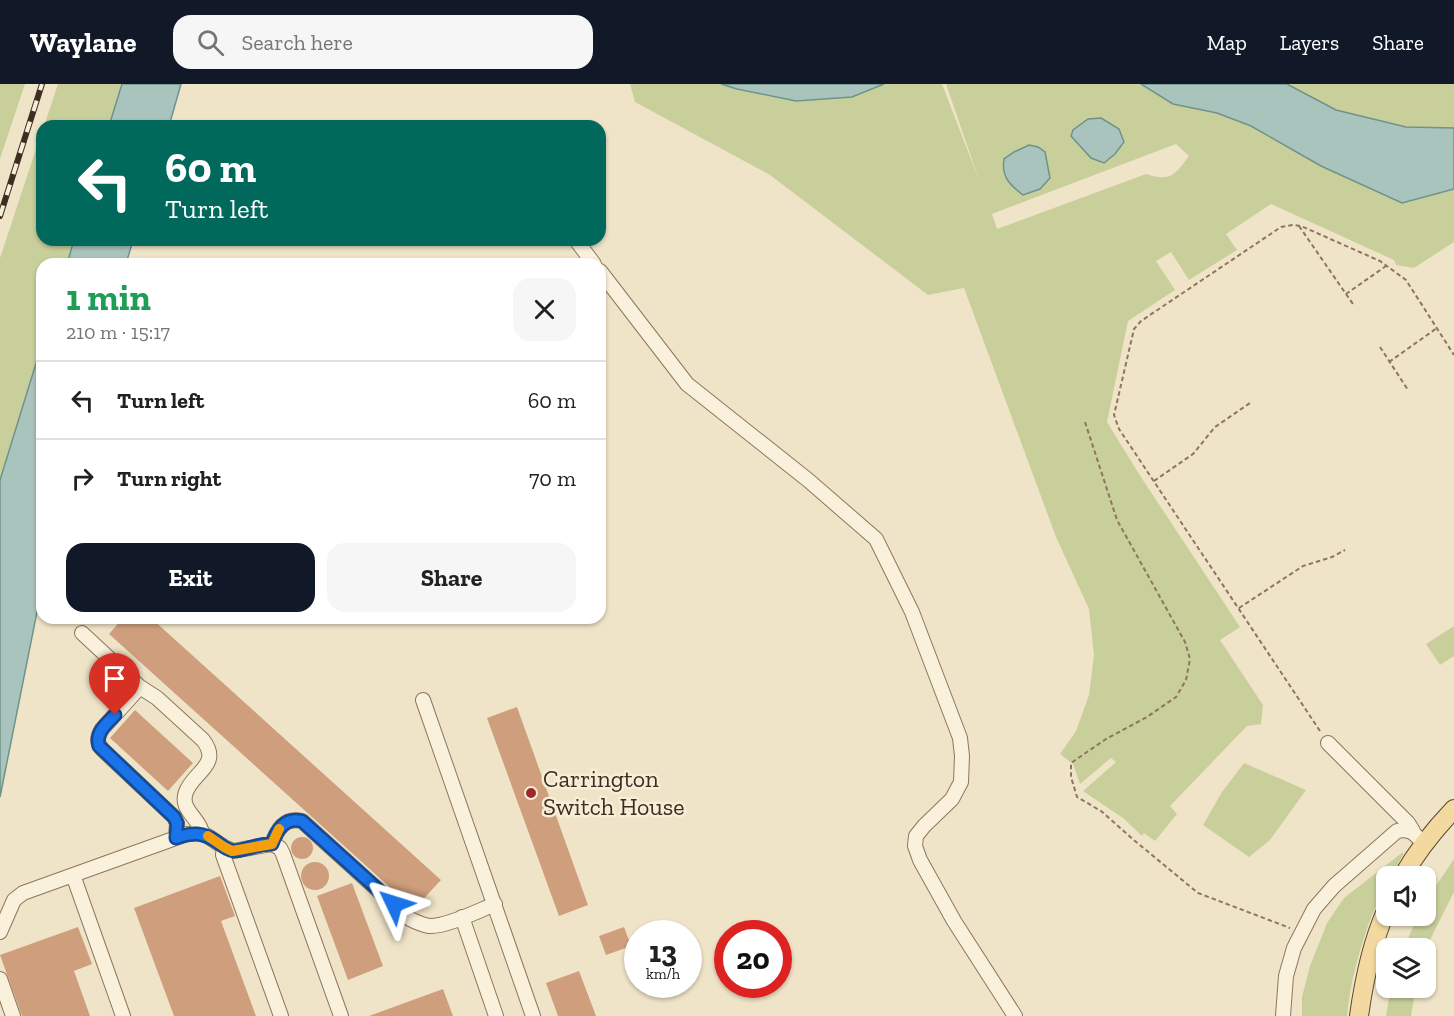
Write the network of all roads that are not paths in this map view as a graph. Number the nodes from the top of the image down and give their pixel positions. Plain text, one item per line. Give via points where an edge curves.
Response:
1 (606, 279) edge
2 (82, 633) dead end
3 (140, 687) junction
4 (423, 700) dead end
5 (1328, 743) road end
6 (1454, 809) edge
7 (202, 833) junction
8 (1418, 837) junction
9 (176, 838) junction
10 (272, 844) junction
11 (224, 847) junction
12 (1409, 866) edge
13 (73, 875) junction
14 (495, 904) junction
15 (462, 917) junction
16 (1380, 926) edge
17 (0, 932) edge
18 (0, 979) edge
19 (532, 1013) edge
20 (13, 1016) edge
21 (123, 1016) edge
22 (281, 1016) edge
23 (341, 1016) edge
24 (496, 1016) edge
25 (517, 1016) edge
26 (1015, 1016) edge
27 (1283, 1016) edge
28 (1359, 1016) edge

1 - 26 street via 687,384 876,539 912,612 960,738 961,782 952,799 916,836 915,846 954,921
2 - 3 street
3 - 7 street via 208,747 208,763 184,797 188,812
3 - 9 street via 102,729 99,746 174,817
4 - 14 street
5 - 8 street
6 - 8 main road via 1437,827
7 - 9 street
7 - 11 street
8 - 12 main road
8 - 27 street via 1405,829 1397,831 1334,886 1314,909 1294,948 1286,976
9 - 13 street
10 - 11 street via 232,851
10 - 15 street via 281,826 294,819 302,821 418,924 439,925
10 - 23 street via 283,854
11 - 22 street via 223,855
13 - 17 street via 18,895
13 - 21 street
14 - 15 street
14 - 19 street
15 - 24 street
16 - 28 main road via 1367,966
18 - 20 street
19 - 25 street

